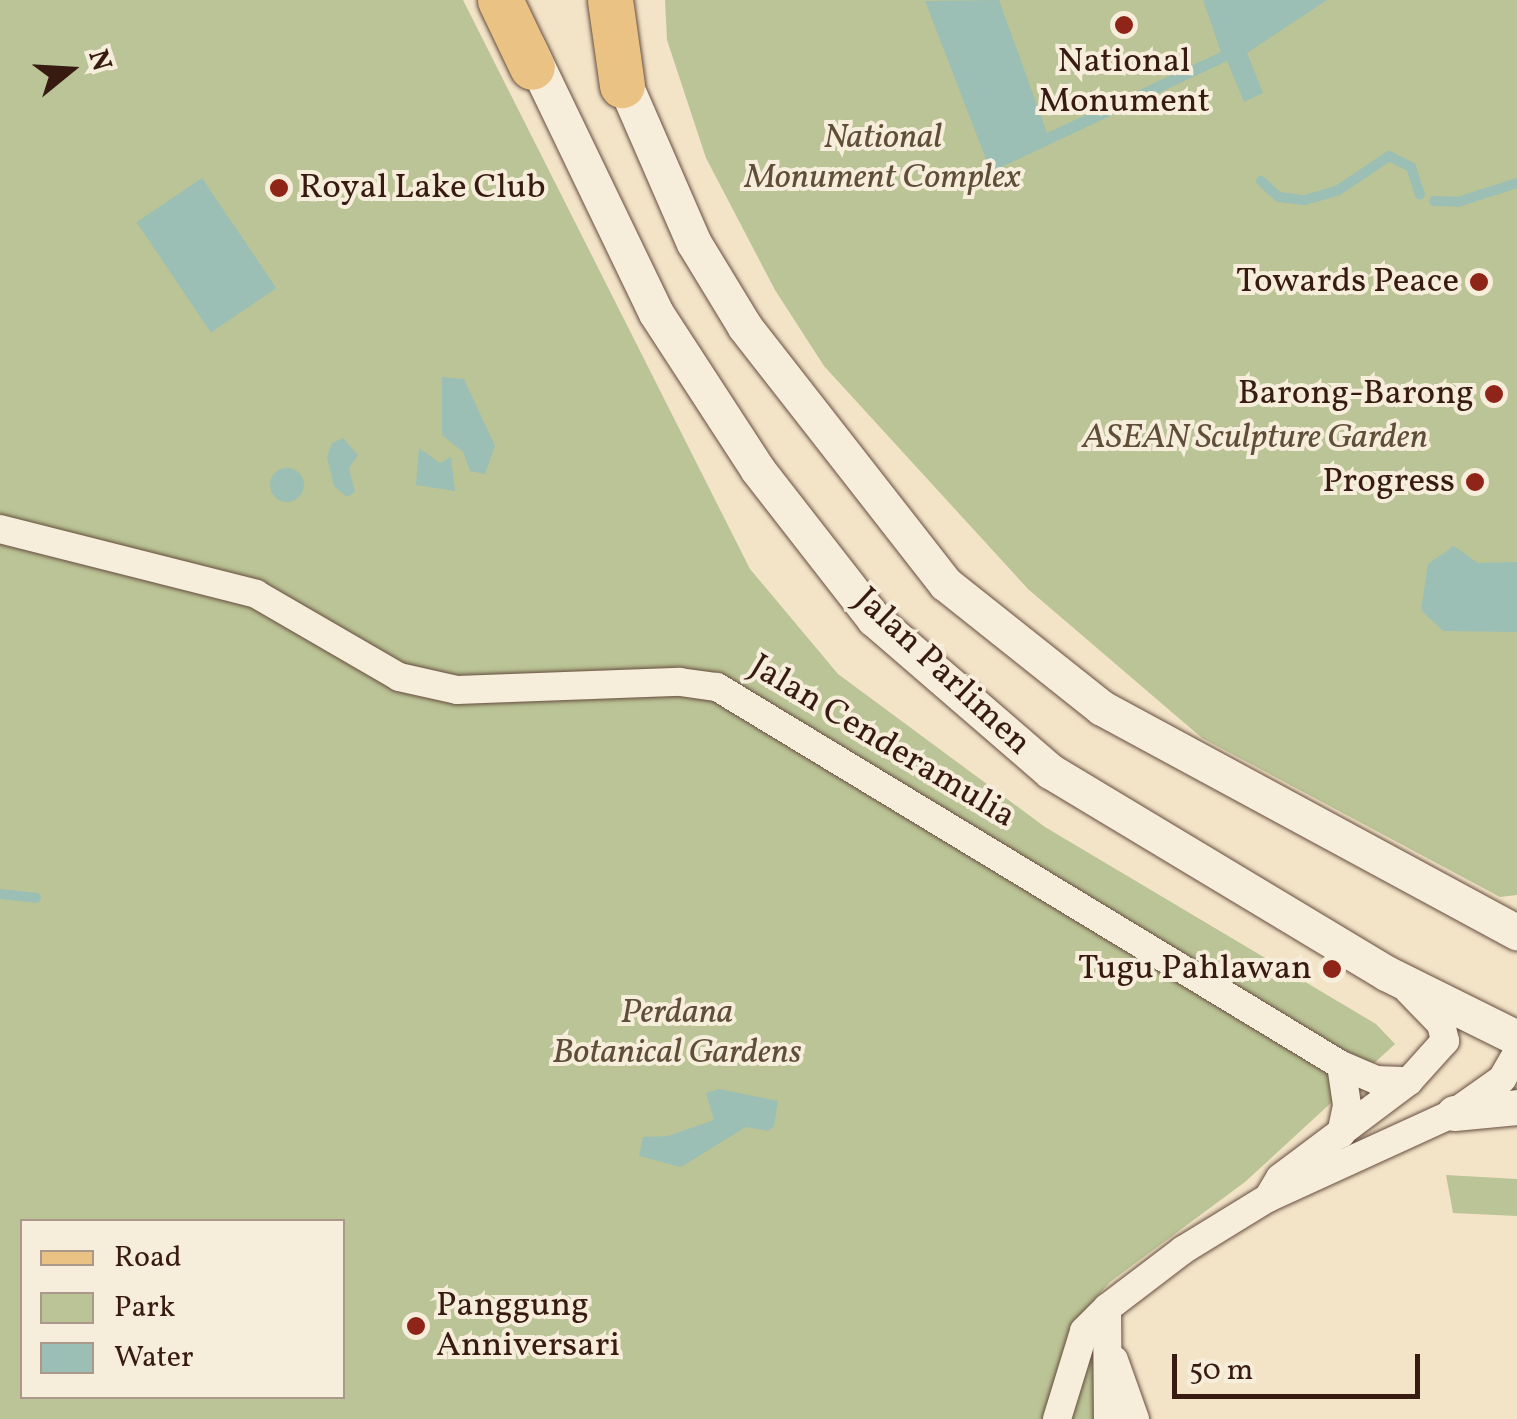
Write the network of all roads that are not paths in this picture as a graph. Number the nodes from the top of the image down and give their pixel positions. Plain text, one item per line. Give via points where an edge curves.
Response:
1 (500, 0) edge
2 (515, 0) edge
3 (598, 0) edge
4 (610, 0) edge
5 (532, 67) junction
6 (622, 85) junction
7 (0, 530) edge
8 (1515, 929) edge
9 (1386, 974) junction
10 (1517, 1038) edge
11 (1517, 1053) edge
12 (1341, 1065) junction
13 (1410, 1081) junction
14 (1517, 1107) edge
15 (1454, 1112) junction
16 (1341, 1134) junction
17 (1268, 1198) junction
18 (1107, 1308) junction
19 (1107, 1339) junction
20 (1057, 1419) edge
21 (1108, 1419) edge
22 (1136, 1419) edge

1 - 5 main road
2 - 5 street, Jalan Parlimen
3 - 6 street, Jalan Parlimen
4 - 6 main road
5 - 9 street, Jalan Parlimen via 656,314 758,470 874,619 1050,772
6 - 8 street, Jalan Parlimen via 694,243 745,327 946,584 1102,708
7 - 12 street, Jalan Cenderamulia via 256,594 400,677 457,690 680,682 717,688
9 - 10 street, Jalan Parlimen
9 - 13 street via 1442,1024 1445,1041
11 - 15 street via 1502,1079
12 - 13 street, Jalan Cenderamulia via 1376,1080
12 - 16 street via 1347,1105
13 - 16 street
14 - 15 street
15 - 17 street
16 - 17 street via 1280,1178
17 - 18 street via 1183,1250
18 - 19 street
18 - 20 street via 1084,1331
19 - 21 street
19 - 22 street

